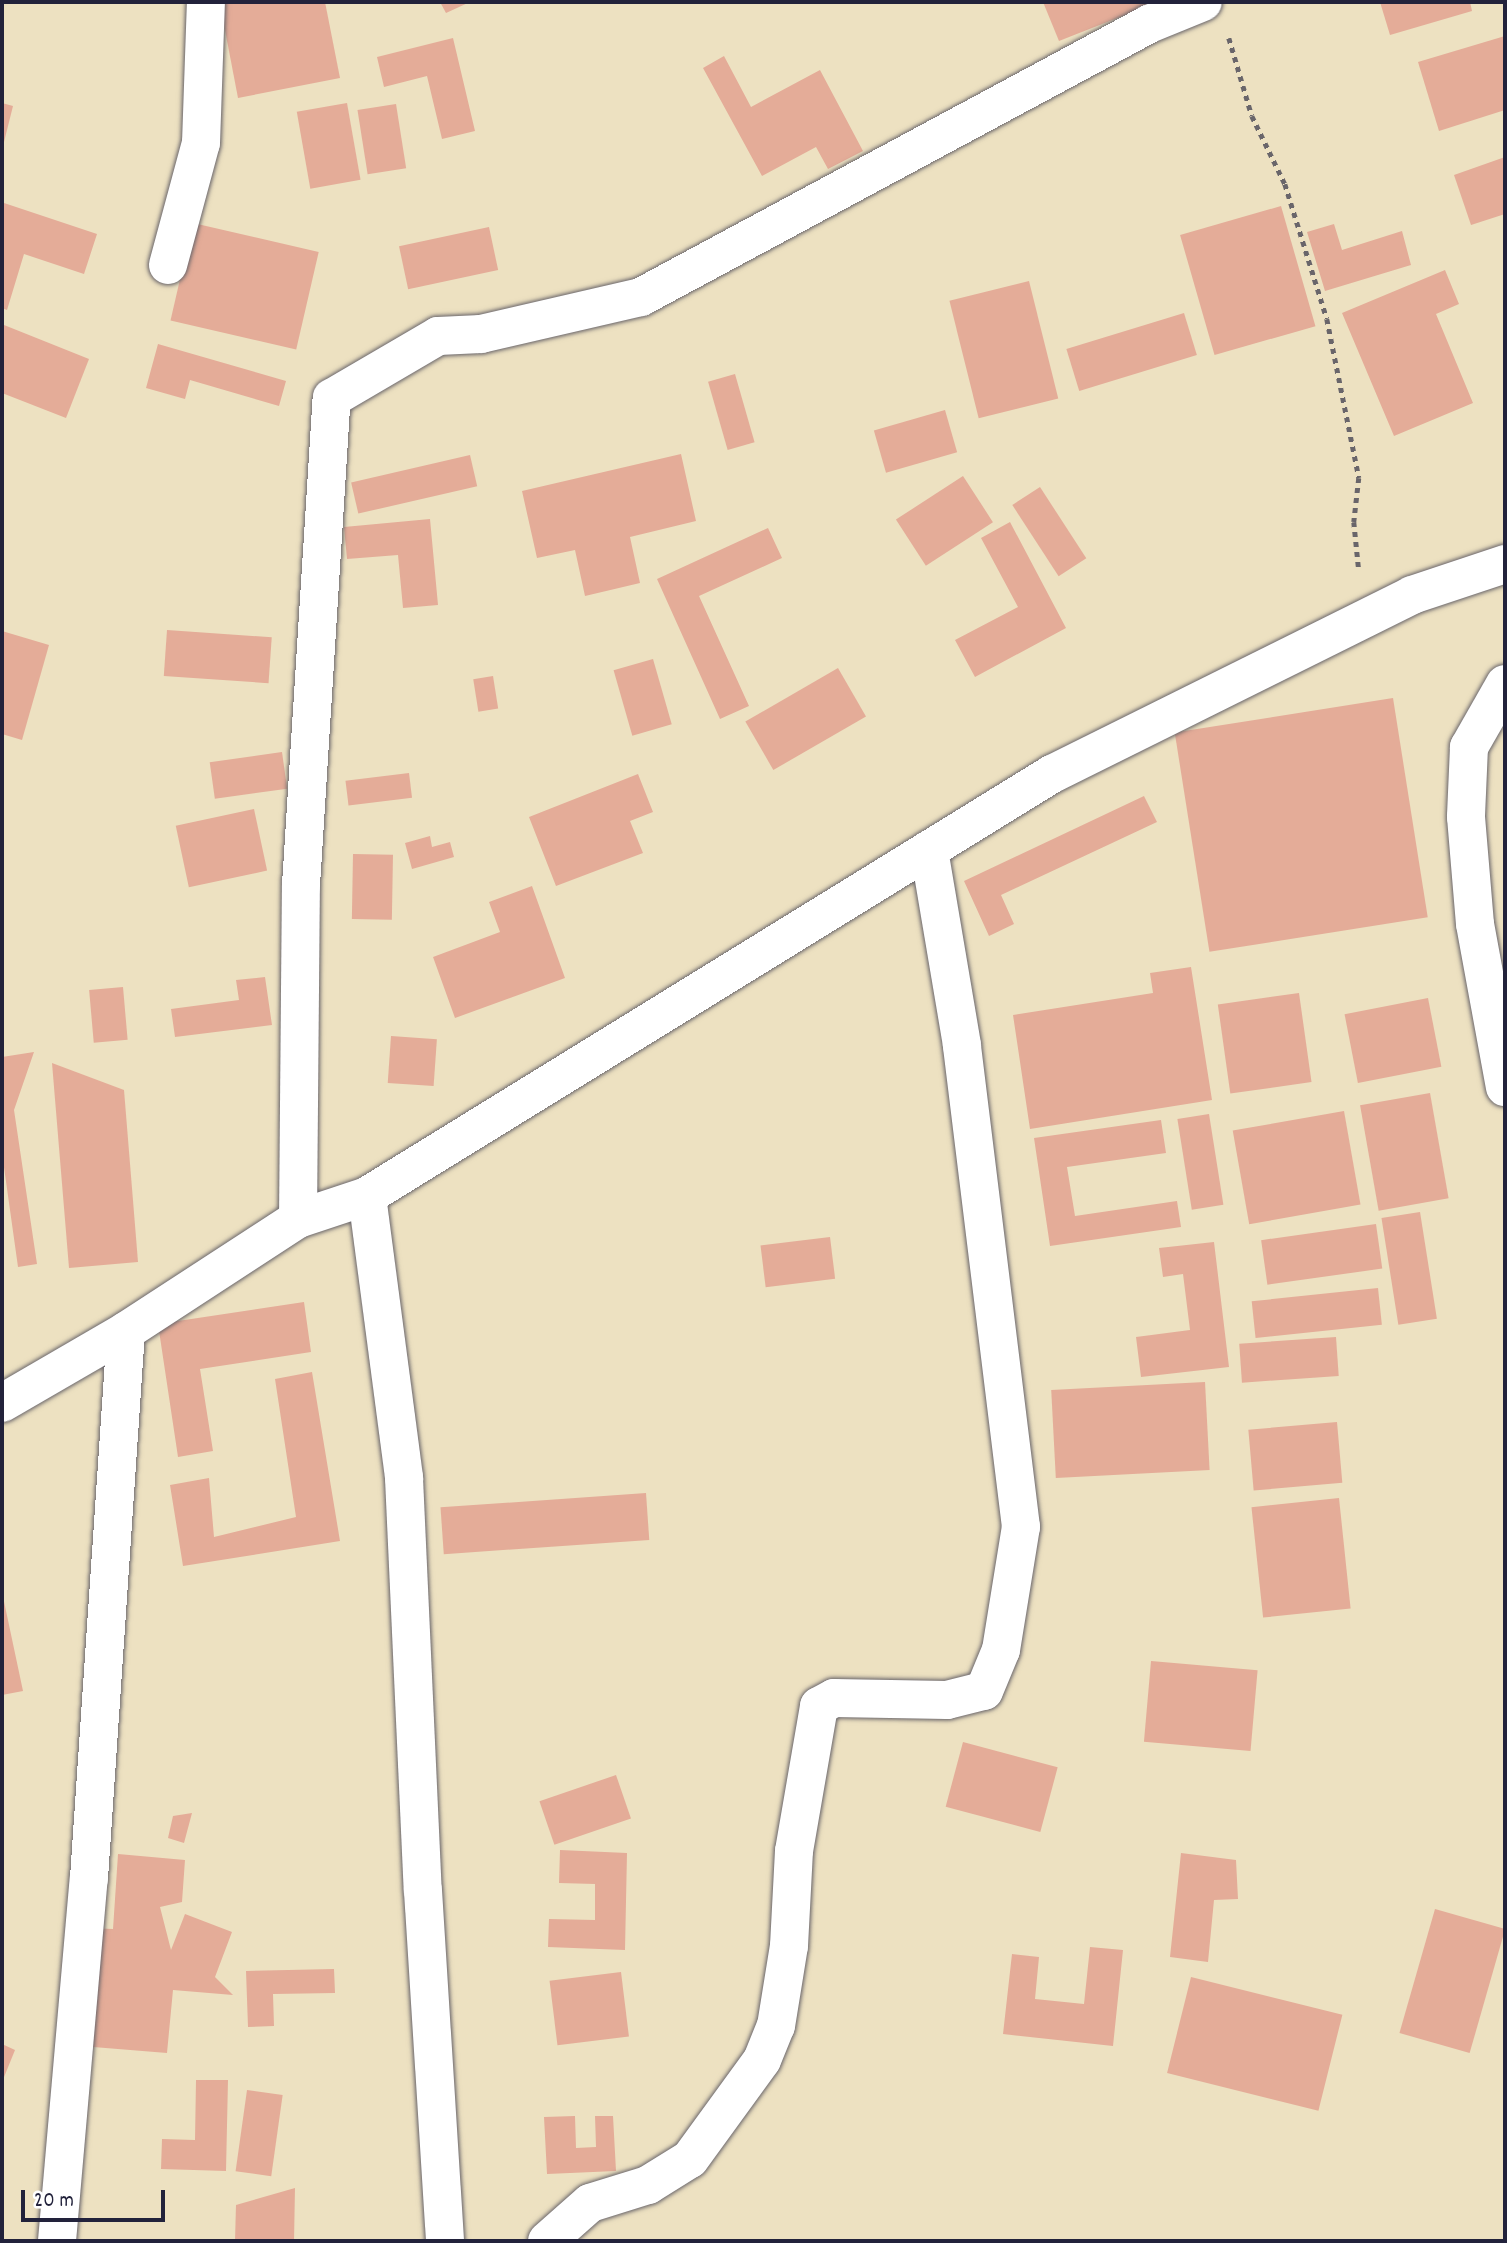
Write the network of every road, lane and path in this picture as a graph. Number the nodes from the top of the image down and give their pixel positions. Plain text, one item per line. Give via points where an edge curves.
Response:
1 (206, 2) edge
2 (1214, 14) edge
3 (168, 265) dead end
4 (1505, 564) edge
5 (1364, 621) junction
6 (1505, 684) edge
7 (929, 850) junction
8 (1505, 1087) edge
9 (367, 1196) junction
10 (298, 1219) junction
11 (126, 1331) junction
12 (2, 1403) edge
13 (57, 2241) edge
14 (445, 2241) edge
15 (547, 2241) edge

1 - 3 street via 201,143
2 - 5 path via 1252,116 1285,184 1326,319 1359,478 1353,522
2 - 10 street via 1149,24 640,297 481,334 438,336 332,398 301,885
4 - 5 street via 1412,595
5 - 7 street via 1052,774
6 - 8 street via 1469,747 1466,817 1475,924
7 - 9 street
7 - 15 street via 962,1045 1021,1527 1001,1650 984,1690 947,1700 834,1698 819,1706 794,1851 789,1946 776,2026 762,2060 690,2159 648,2185 590,2203
9 - 10 street
9 - 14 street via 404,1478
10 - 11 street
11 - 12 street
11 - 13 street via 89,1878

